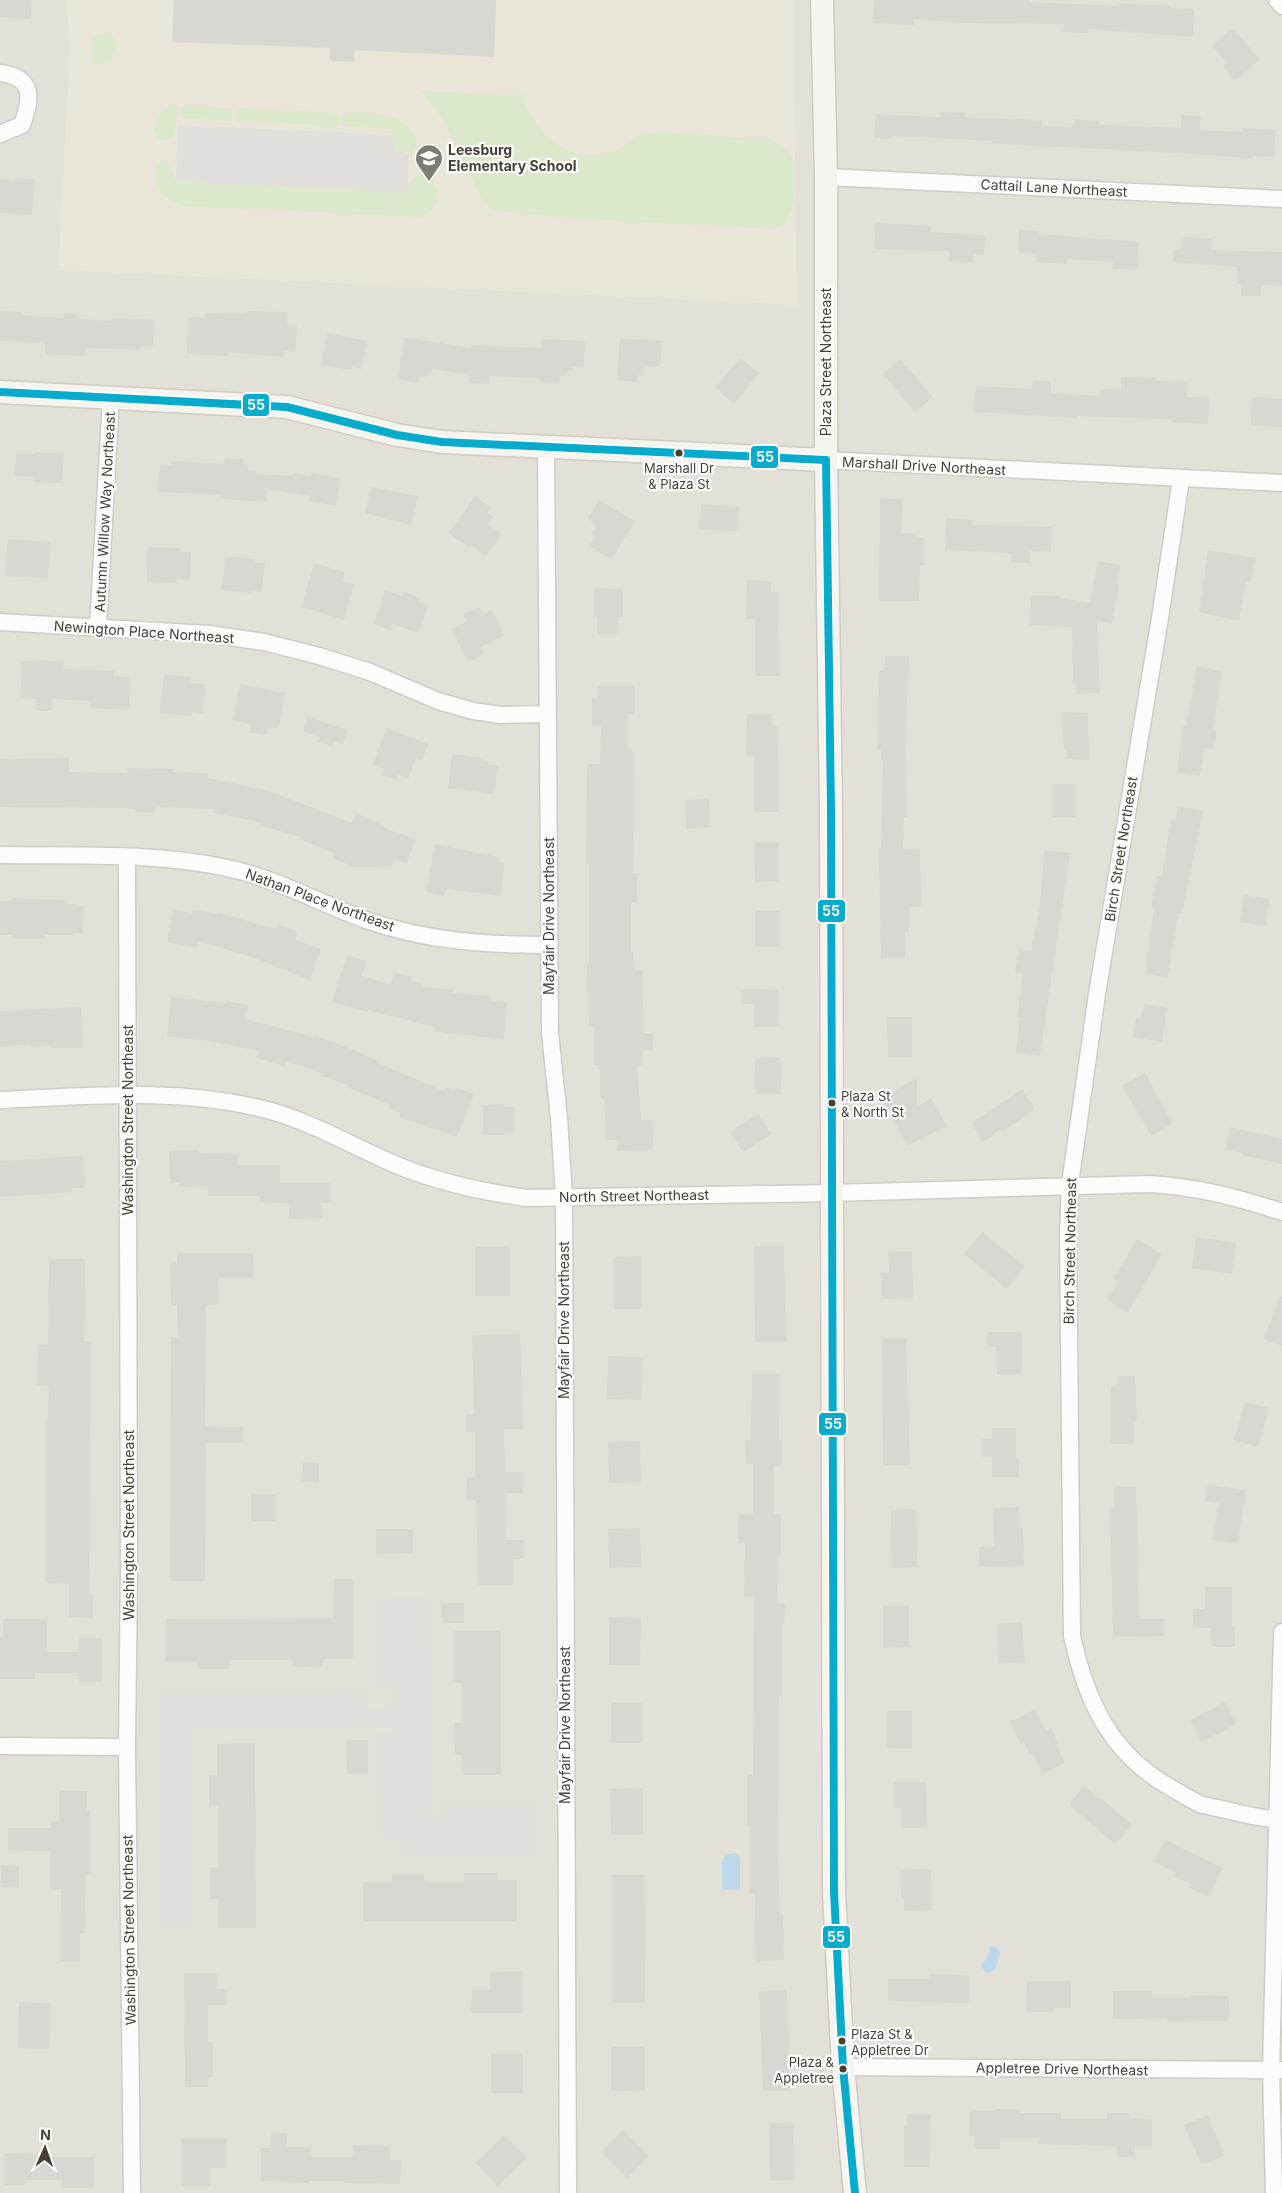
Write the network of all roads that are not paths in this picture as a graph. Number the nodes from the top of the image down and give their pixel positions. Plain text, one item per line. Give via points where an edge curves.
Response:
1 (822, 0) edge
2 (1277, 0) edge
3 (1282, 6) edge
4 (0, 73) edge
5 (0, 134) edge
6 (826, 177) junction
7 (1282, 198) edge
8 (0, 392) edge
9 (111, 397) junction
10 (546, 448) junction
11 (826, 460) junction
12 (1180, 479) junction
13 (1282, 483) edge
14 (0, 622) edge
15 (98, 628) junction
16 (547, 714) junction
17 (0, 855) edge
18 (126, 857) junction
19 (549, 945) junction
20 (127, 1095) junction
21 (0, 1100) edge
22 (1070, 1184) junction
23 (831, 1193) junction
24 (564, 1197) junction
25 (1282, 1212) edge
26 (1282, 1632) edge
27 (0, 1746) edge
28 (127, 1747) junction
29 (1280, 1820) edge
30 (843, 2067) junction
31 (1277, 2070) edge
32 (132, 2193) edge
33 (568, 2193) edge
34 (855, 2193) edge
35 (1274, 2193) edge

1 - 6 main road, Plaza Street Northeast
2 - 3 street
4 - 5 street via 18,77 27,86 29,106 22,125
6 - 7 street, Cattail Lane Northeast
6 - 11 main road, Plaza Street Northeast
8 - 9 main road, Marshall Drive Northeast
9 - 10 main road, Marshall Drive Northeast via 287,407 397,435 442,442
9 - 15 street, Autumn Willow Way Northeast
10 - 11 main road, Marshall Drive Northeast
10 - 16 street, Mayfair Drive Northeast
11 - 12 street, Marshall Drive Northeast
11 - 23 main road, Plaza Street Northeast via 831,810
12 - 13 street, Marshall Drive Northeast
12 - 22 street, Birch Street Northeast via 1097,994
14 - 15 street, Newington Place Northeast
15 - 16 street, Newington Place Northeast via 210,634 264,642 370,672 473,712
16 - 19 street, Mayfair Drive Northeast
17 - 18 street, Nathan Place Northeast
18 - 19 street, Nathan Place Northeast via 182,860 228,868 272,880 366,920 454,942
18 - 20 street, Washington Street Northeast
19 - 24 street, Mayfair Drive Northeast via 550,1033
20 - 21 street, North Street Northeast
20 - 24 street, North Street Northeast via 174,1095 220,1100 263,1110 317,1128 400,1167 444,1182 490,1193
20 - 28 street, Washington Street Northeast
22 - 23 street, North Street Northeast
22 - 25 street, North Street Northeast via 1185,1186 1227,1194
22 - 29 street, Birch Street Northeast via 1072,1636 1080,1672 1107,1730 1131,1760 1160,1782 1199,1803
23 - 24 street, North Street Northeast
23 - 30 main road, Plaza Street Northeast via 834,1892
24 - 33 street, Mayfair Drive Northeast
26 - 29 street
27 - 28 street
28 - 32 street, Washington Street Northeast
29 - 31 street
30 - 31 street, Appletree Drive Northeast
30 - 34 main road, Plaza Street Northeast
31 - 35 street

